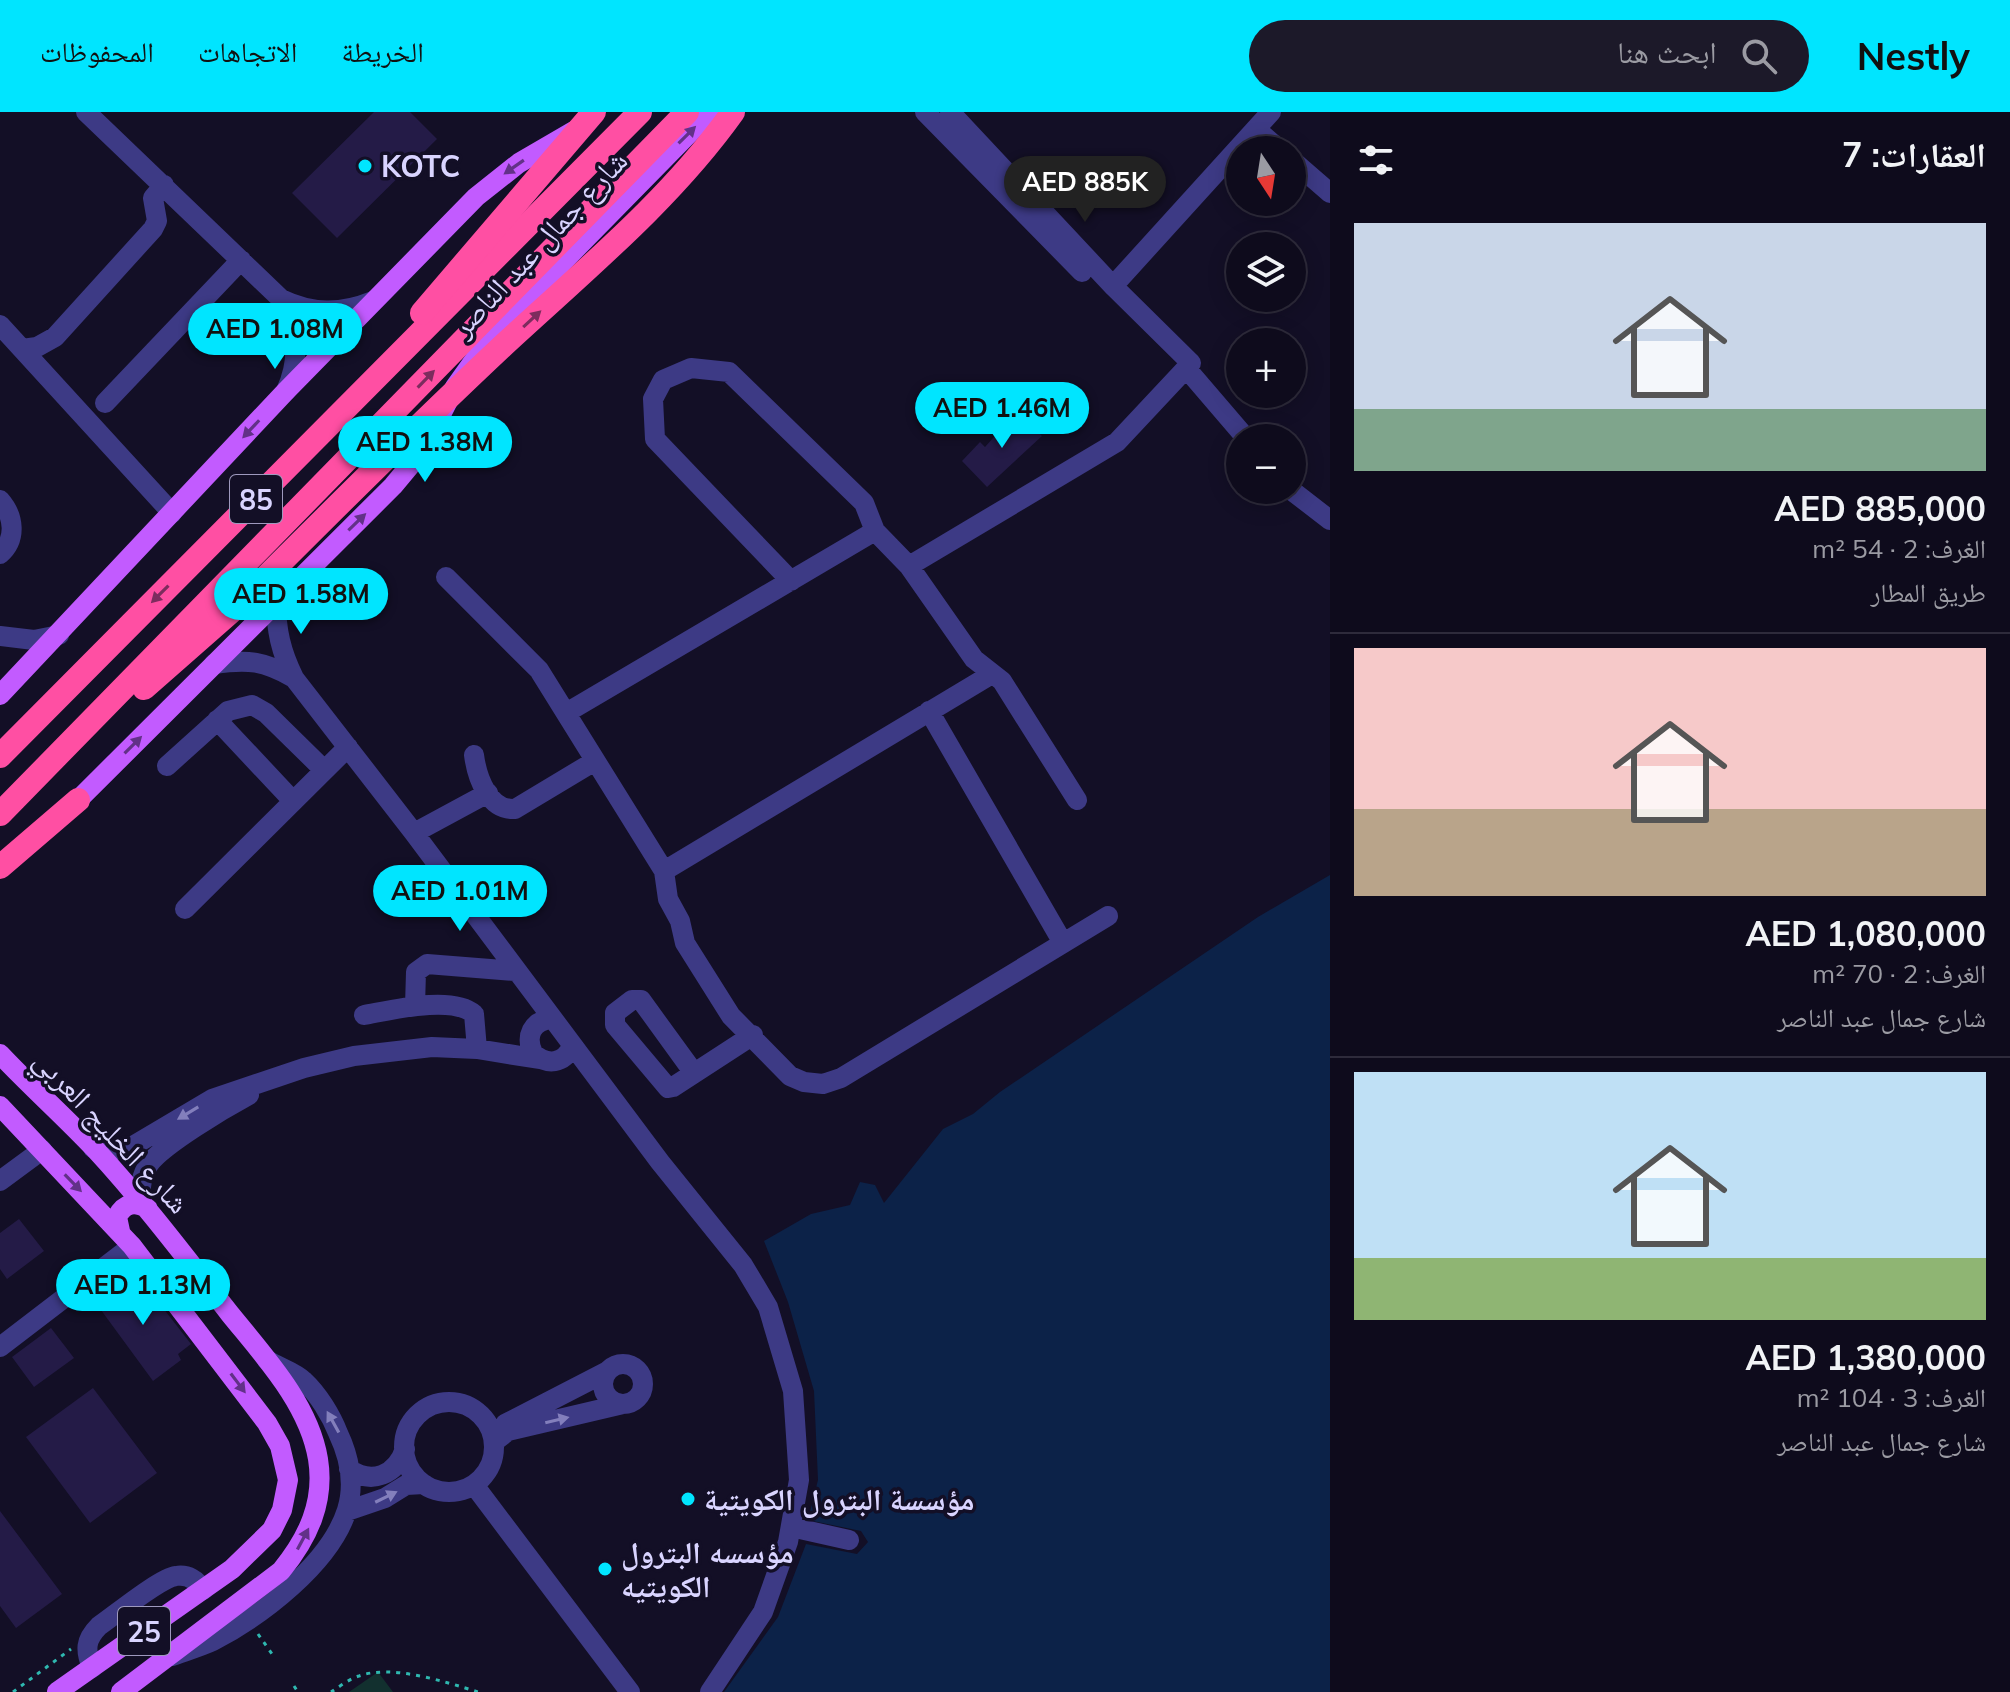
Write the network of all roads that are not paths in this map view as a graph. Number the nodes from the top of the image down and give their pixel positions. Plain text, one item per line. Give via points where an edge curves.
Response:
1 (86, 112) edge
2 (594, 112) edge
3 (605, 112) edge
4 (640, 112) edge
5 (687, 112) edge
6 (710, 112) edge
7 (733, 112) edge
8 (925, 112) edge
9 (950, 112) edge
10 (1271, 112) edge
11 (1256, 129) junction
12 (1264, 136) edge
13 (1306, 172) edge
14 (164, 185) junction
15 (1330, 193) edge
16 (241, 260) junction
17 (1113, 286) junction
18 (281, 299) junction
19 (373, 301) junction
20 (0, 325) edge
21 (22, 349) junction
22 (1184, 371) junction
23 (373, 380) junction
24 (286, 391) junction
25 (105, 403) dead end
26 (1233, 424) edge
27 (0, 500) edge
28 (1306, 502) edge
29 (172, 513) junction
30 (1330, 520) edge
31 (875, 531) junction
32 (0, 554) edge
33 (909, 566) junction
34 (446, 577) dead end
35 (791, 581) junction
36 (276, 601) junction
37 (59, 635) junction
38 (0, 636) edge
39 (214, 664) junction
40 (992, 674) junction
41 (294, 678) junction
42 (0, 695) edge
43 (929, 711) junction
44 (566, 713) junction
45 (217, 720) junction
46 (348, 747) junction
47 (474, 755) dead end
48 (0, 756) edge
49 (595, 761) junction
50 (167, 766) dead end
51 (324, 770) junction
52 (488, 793) junction
53 (78, 800) junction
54 (1077, 800) dead end
55 (293, 801) junction
56 (3, 811) edge
57 (414, 833) junction
58 (0, 867) edge
59 (664, 871) junction
60 (0, 879) edge
61 (185, 909) dead end
62 (1108, 916) dead end
63 (1063, 943) junction
64 (515, 971) junction
65 (533, 996) junction
66 (415, 1006) junction
67 (364, 1015) dead end
68 (551, 1019) junction
69 (530, 1033) junction
70 (753, 1035) junction
71 (572, 1046) junction
72 (477, 1049) junction
73 (0, 1054) edge
74 (506, 1054) junction
75 (539, 1059) junction
76 (0, 1066) edge
77 (689, 1066) junction
78 (286, 1074) junction
79 (44, 1101) junction
80 (0, 1106) edge
81 (137, 1144) junction
82 (93, 1148) junction
83 (42, 1150) junction
84 (150, 1162) junction
85 (0, 1181) edge
86 (144, 1205) junction
87 (126, 1238) junction
88 (0, 1347) edge
89 (267, 1360) junction
90 (608, 1371) junction
91 (623, 1404) junction
92 (491, 1434) junction
93 (405, 1449) junction
94 (349, 1469) junction
95 (424, 1484) junction
96 (474, 1485) junction
97 (347, 1511) junction
98 (791, 1527) junction
99 (849, 1540) dead end
100 (232, 1569) junction
101 (203, 1590) junction
102 (251, 1596) junction
103 (168, 1657) junction
104 (92, 1668) junction
105 (57, 1692) edge
106 (121, 1692) edge
107 (630, 1692) edge
108 (710, 1692) edge

1 - 14 street
2 - 23 highway, bridge via 422,313
3 -> 19 main road, شارع جمال عبد الناصر via 497,179
4 - 23 highway, شارع جمال عبد الناصر / 85
56 -> 5 highway, شارع جمال عبد الناصر / 85
36 -> 6 main road, شارع جمال عبد الناصر via 414,463 455,387 495,331
56 -> 7 highway, bridge via 235,608 389,454 646,212 707,148
8 - 22 street
9 - 17 street
10 - 11 street
11 - 12 street
11 - 17 street
13 - 15 street
14 - 16 street
14 - 21 street via 153,198 153,229 55,337
16 - 18 street
16 - 25 street
17 - 22 street via 1191,363
18 - 19 street via 306,309 334,311
18 - 24 street via 296,338 295,365
19 - 24 main road, شارع جمال عبد الناصر
20 - 21 street
21 - 29 street
22 - 26 street
22 - 33 street via 1117,442
23 -> 48 highway, شارع جمال عبد الناصر / 85
24 -> 29 main road, شارع جمال عبد الناصر
27 - 32 street via 13,530
28 - 30 street
29 - 37 main road, شارع جمال عبد الناصر
31 - 33 street
31 - 35 street
31 - 35 street via 864,503 729,372 691,368 663,380 653,399 655,439
33 - 40 street via 974,659
34 - 44 street via 539,670
35 - 44 street
36 - 39 main road, شارع جمال عبد الناصر
36 - 41 street via 282,654
37 - 38 street via 34,640
37 - 42 main road, شارع جمال عبد الناصر
39 - 41 street via 270,664
53 -> 39 main road, شارع جمال عبد الناصر
40 - 43 street
40 - 54 street via 1002,681
41 - 46 street
43 - 59 street
43 - 63 street
44 - 49 street
45 - 50 street
45 - 51 street via 244,705 260,708
45 - 55 street
46 - 51 street
46 - 57 street
47 - 52 street
49 - 52 street via 515,809 499,808
49 - 59 street
51 - 55 street
52 - 57 street
53 - 58 highway
53 - 60 main road, شارع جمال عبد الناصر
55 - 61 street
57 - 64 street
59 - 70 street via 685,943 731,1016
62 - 63 street
63 - 70 street via 823,1084 790,1076
64 - 65 street
64 - 66 street via 427,964 416,972
65 - 68 street
65 - 69 street via 537,1014
66 - 67 street
66 - 72 street via 466,1007 474,1014
68 - 69 street
68 - 71 street
69 - 74 street via 518,1049
69 - 75 street via 529,1046
70 - 77 street
71 - 75 street via 556,1062
71 - 98 street via 743,1265 768,1307 793,1391 799,1480
72 - 74 street
72 - 78 street via 384,1050
73 - 79 main road, شارع الخليج العربي / 25
74 - 75 street
76 - 79 main road via 26,1092
77 - 77 street via 671,1088 665,1087 615,1025 617,1010 641,1000
78 -> 81 street via 212,1099
78 - 84 street
79 - 82 main road, شارع الخليج العربي / 25
80 - 83 main road, شارع الخليج العربي / 25
81 - 82 street
81 - 84 street
82 - 86 main road, شارع الخليج العربي / 25
83 - 85 street
83 -> 87 main road, شارع الخليج العربي / 25
84 - 86 street via 142,1176
86 - 87 main road via 126,1205 117,1217
86 - 89 main road, شارع الخليج العربي / 25
87 - 88 street
87 -> 100 main road, شارع الخليج العربي / 25 via 251,1399 284,1458 288,1480 282,1510 272,1530
94 -> 89 street via 332,1418 304,1381
102 -> 89 main road, شارع الخليج العربي / 25 via 296,1553 314,1517 319,1490 314,1440
90 - 91 street via 604,1392
90 - 91 street via 622,1364 641,1376 637,1398
90 - 92 street
92 -> 91 street
92 - 93 street via 470,1407 443,1403 411,1424
92 - 96 street via 490,1466
93 - 94 street via 383,1476 372,1478
93 - 95 street via 414,1475
94 - 97 street
95 - 96 street via 449,1492
97 -> 95 street via 406,1485
96 - 107 street
97 - 103 street via 333,1538 287,1590 209,1643
98 - 99 street
98 - 108 street via 763,1612
100 - 101 main road, شارع الخليج العربي / 25
100 - 102 main road via 249,1567 256,1572 259,1580
101 - 104 main road, شارع الخليج العربي / 25
101 - 104 street via 192,1578 170,1577 90,1634 86,1646
102 - 103 main road, شارع الخليج العربي / 25
103 - 106 main road, شارع الخليج العربي / 25
104 - 105 main road, شارع الخليج العربي / 25

